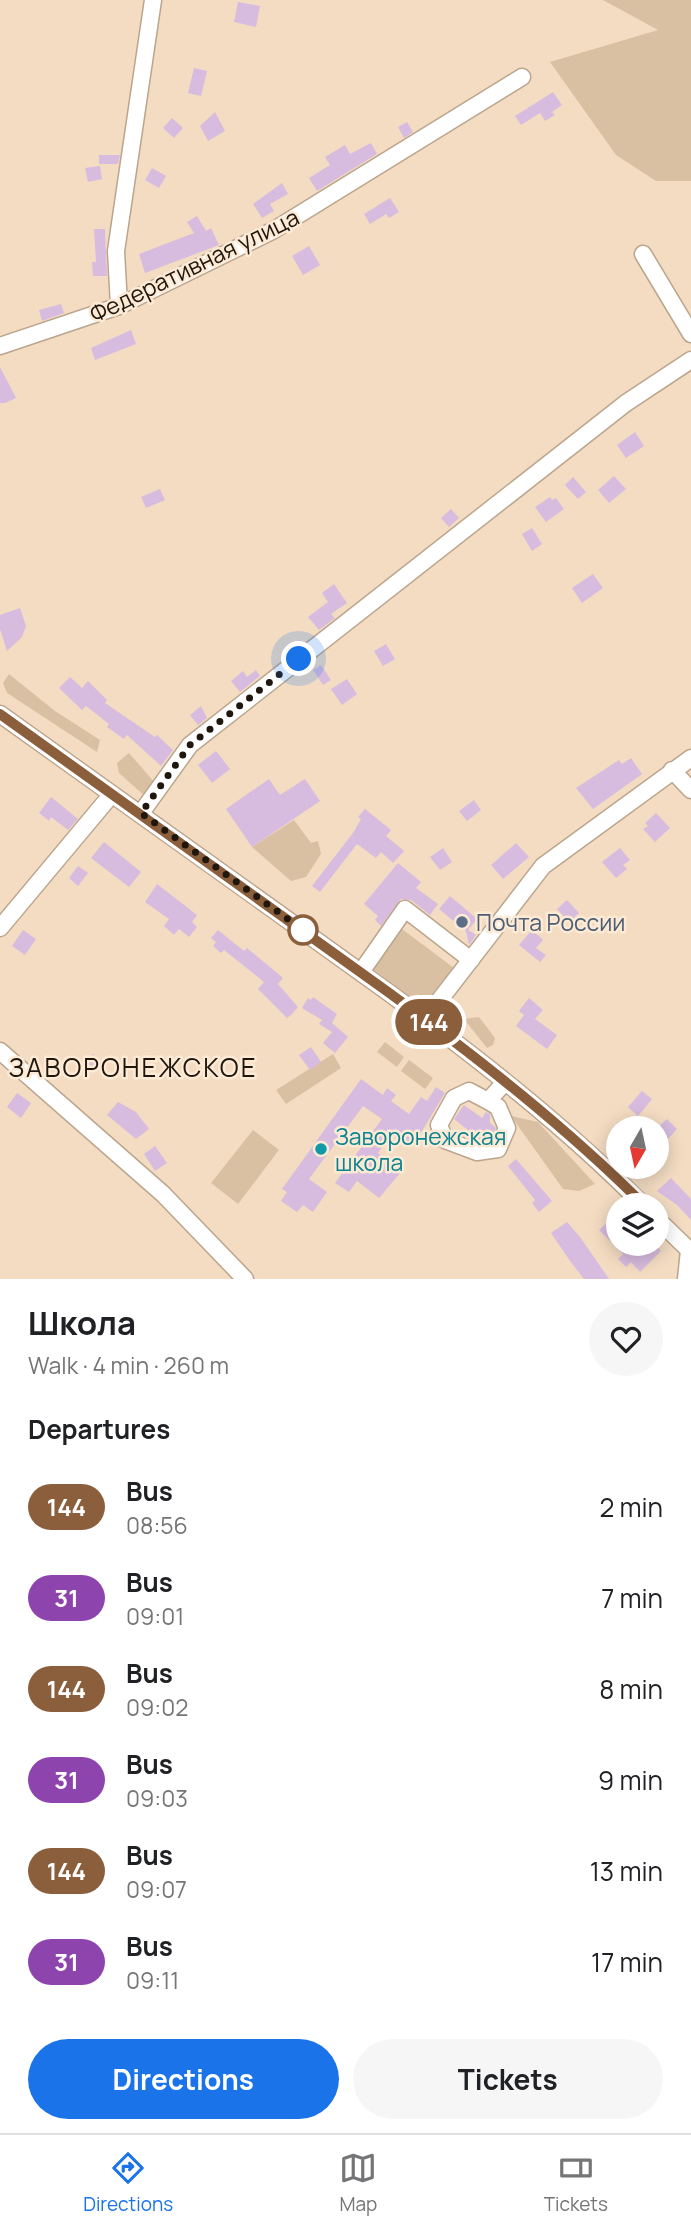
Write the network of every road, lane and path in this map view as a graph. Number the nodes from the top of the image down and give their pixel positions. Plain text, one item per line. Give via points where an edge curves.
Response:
1 (153, 0) edge
2 (522, 77) dead end
3 (643, 254) dead end
4 (119, 306) junction
5 (691, 334) edge
6 (0, 346) edge
7 (691, 360) edge
8 (0, 714) edge
9 (691, 758) edge
10 (672, 770) junction
11 (691, 790) edge
12 (112, 794) junction
13 (141, 813) junction
14 (0, 928) edge
15 (471, 960) junction
16 (361, 972) junction
17 (425, 1019) junction
18 (0, 1051) edge
19 (505, 1082) junction
20 (488, 1101) junction
21 (632, 1193) edge
22 (669, 1231) edge
23 (690, 1251) edge
24 (245, 1279) edge
25 (686, 1279) edge

1 - 4 street via 116,251
2 - 4 street, Федеративная улица via 274,230
3 - 5 street
4 - 6 street, Федеративная улица
7 - 13 street via 626,403 190,745
8 - 12 street
9 - 10 street
10 - 11 street
10 - 15 street via 543,866
12 - 13 street
12 - 14 street
13 - 16 street
15 - 16 street via 405,909
15 - 17 street
16 - 17 street
17 - 19 street
18 - 24 street via 163,1194
19 - 20 street
19 - 21 street via 578,1140
20 - 20 street via 469,1091 454,1098 439,1125 445,1140 477,1152 498,1149 507,1128 498,1107
22 - 23 street
23 - 25 street

